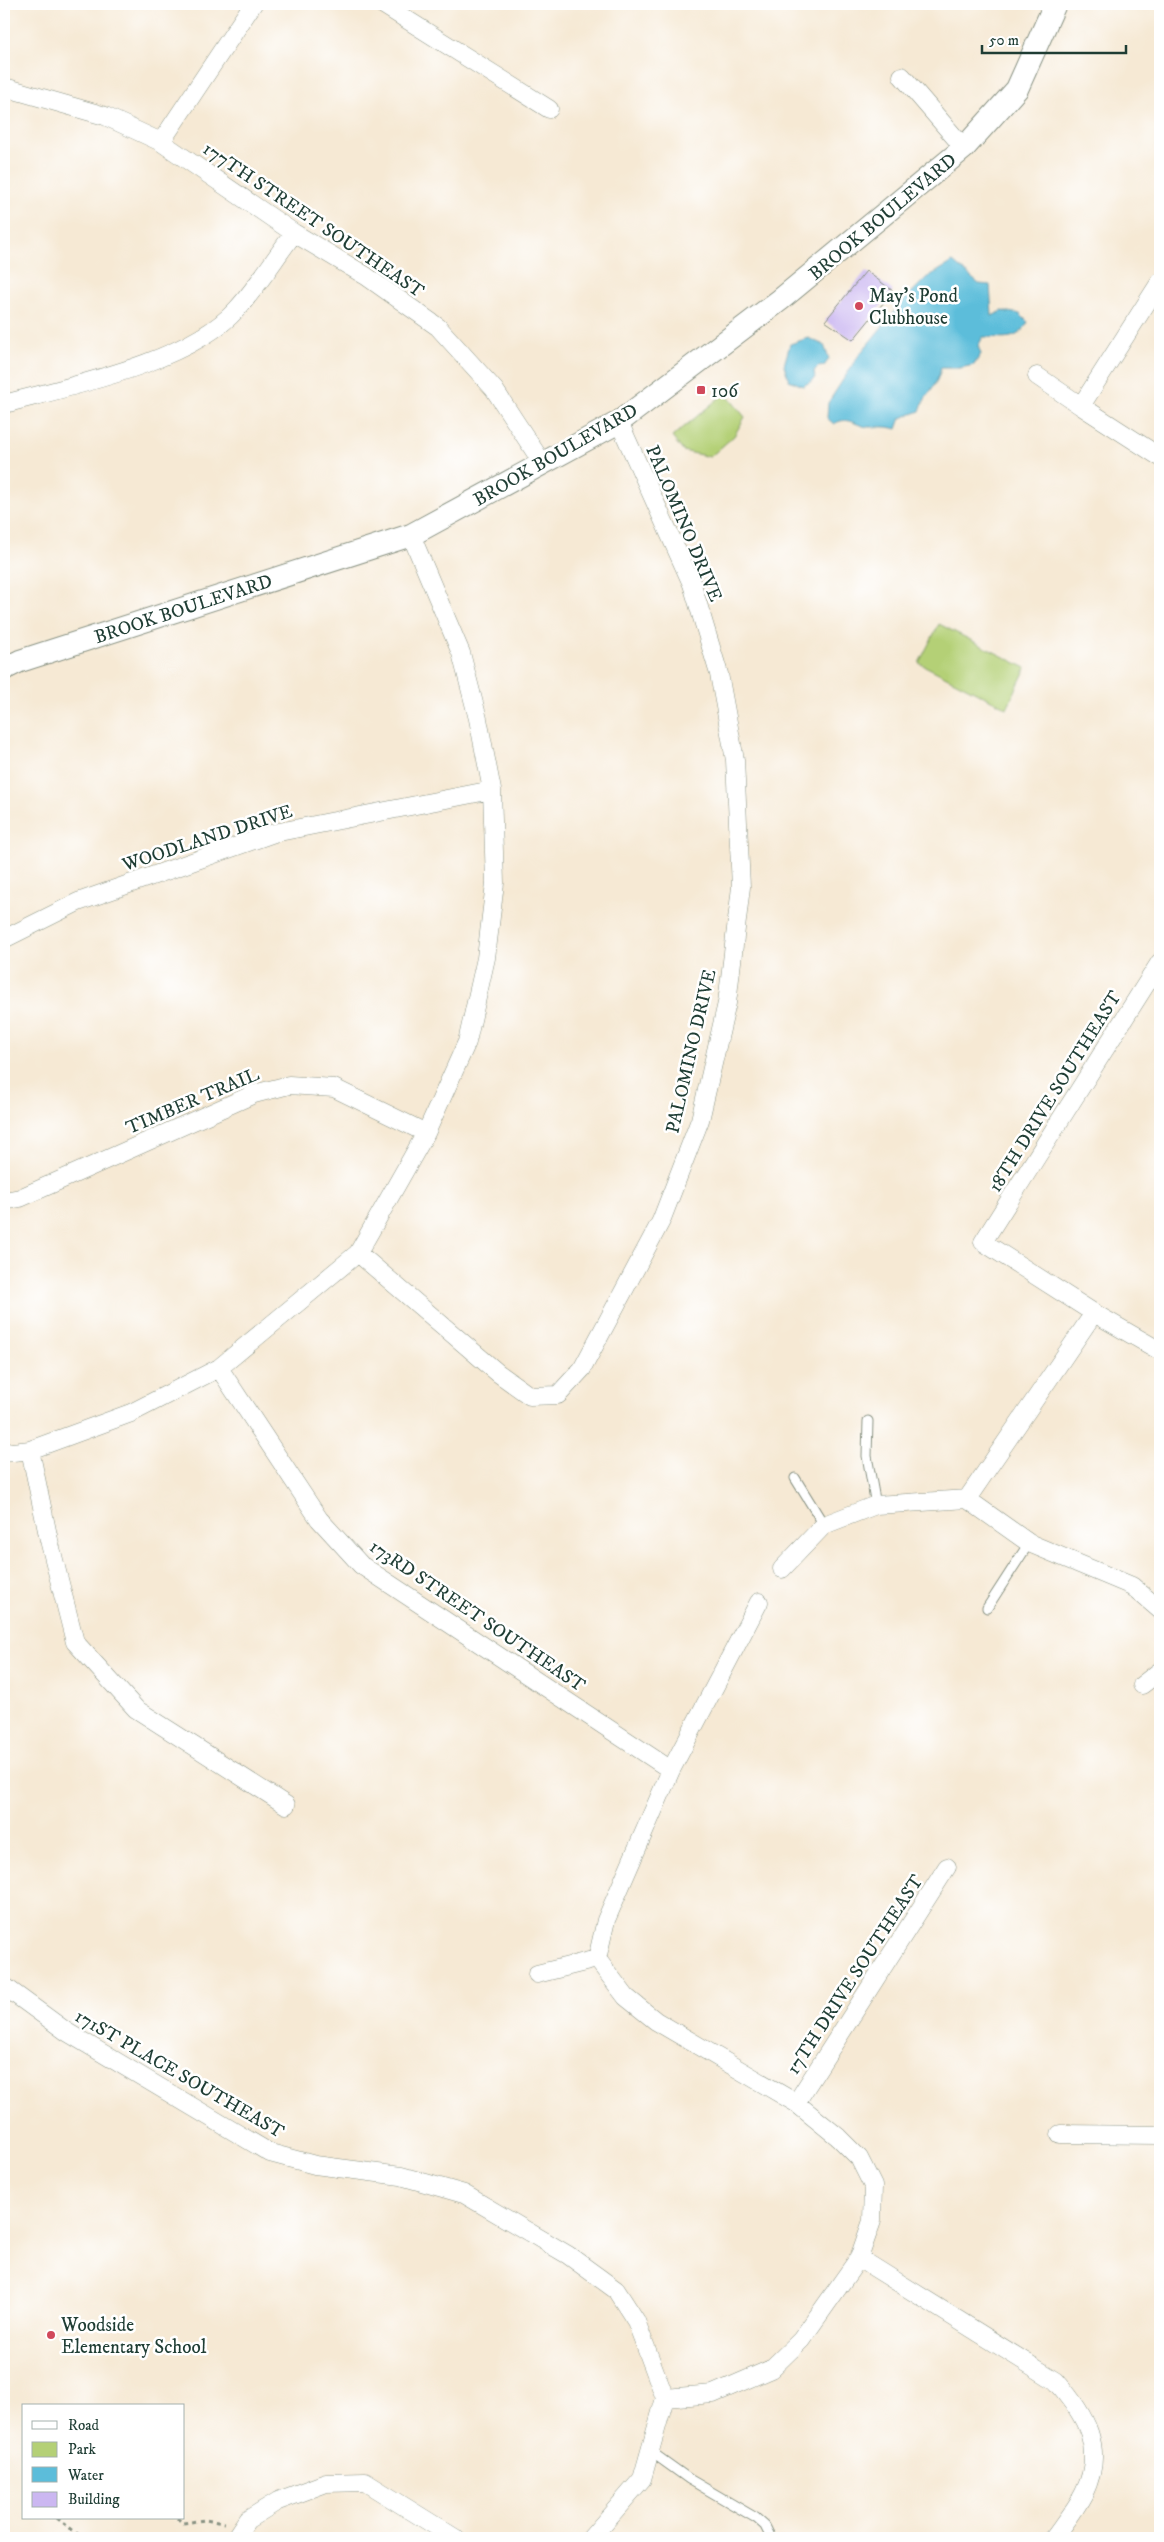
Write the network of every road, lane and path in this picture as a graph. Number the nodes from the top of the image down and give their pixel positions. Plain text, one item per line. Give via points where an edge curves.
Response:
1 (252, 4) edge
2 (382, 4) edge
3 (1054, 4) edge
4 (902, 76) dead end
5 (4, 87) edge
6 (549, 109) dead end
7 (161, 142) junction
8 (964, 148) junction
9 (294, 233) junction
10 (1160, 282) edge
11 (1037, 376) dead end
12 (4, 404) edge
13 (1081, 406) junction
14 (619, 422) junction
15 (1160, 457) edge
16 (543, 464) junction
17 (411, 535) junction
18 (4, 669) edge
19 (492, 790) junction
20 (4, 939) edge
21 (1160, 962) edge
22 (426, 1132) junction
23 (4, 1201) edge
24 (358, 1253) junction
25 (1094, 1313) junction
26 (1160, 1351) edge
27 (219, 1368) junction
28 (868, 1421) dead end
29 (30, 1450) junction
30 (4, 1453) edge
31 (795, 1478) dead end
32 (968, 1499) junction
33 (876, 1505) junction
34 (824, 1525) junction
35 (1029, 1543) junction
36 (782, 1569) dead end
37 (759, 1602) dead end
38 (987, 1608) dead end
39 (1160, 1610) edge
40 (1160, 1671) edge
41 (1142, 1685) dead end
42 (671, 1770) junction
43 (286, 1805) dead end
44 (947, 1867) dead end
45 (597, 1959) junction
46 (537, 1974) dead end
47 (4, 1986) edge
48 (796, 2103) junction
49 (1060, 2134) dead end
50 (1160, 2135) edge
51 (859, 2258) junction
52 (665, 2398) junction
53 (650, 2451) junction
54 (60, 2520) edge
55 (83, 2538) edge
56 (235, 2538) edge
57 (455, 2538) edge
58 (591, 2538) edge
59 (770, 2538) edge
60 (1054, 2538) edge

1 - 7 street
2 - 6 street
3 - 8 street, BROOK BOULEVARD via 1017,89
4 - 8 street
5 - 7 street, 177TH STREET SOUTHEAST via 105,116
7 - 9 street, 177TH STREET SOUTHEAST
8 - 14 street, BROOK BOULEVARD via 780,300
9 - 12 street via 237,310 202,337 136,368
9 - 16 street, 177TH STREET SOUTHEAST via 366,276 438,328 494,390
10 - 13 street
11 - 13 street
13 - 15 street
14 - 16 street, BROOK BOULEVARD
14 - 24 street, PALOMINO DRIVE via 692,584 719,674 736,760 741,887 728,1002 700,1120 661,1221 582,1369 558,1395 530,1396 498,1373
16 - 17 street, BROOK BOULEVARD
17 - 18 street, BROOK BOULEVARD via 20,661
17 - 19 street via 461,653
19 - 20 street, WOODLAND DRIVE via 274,833 78,902
19 - 22 street via 495,883 486,958 467,1042
21 - 25 street, 18TH DRIVE SOUTHEAST via 983,1242
22 - 23 street, TIMBER TRAIL via 334,1088 289,1085 254,1094 20,1198
22 - 24 street
24 - 27 street
25 - 26 street
25 - 32 street
27 - 29 street via 131,1413
27 - 42 street, 173RD STREET SOUTHEAST via 319,1519 361,1565
28 - 33 lane via 867,1456
29 - 30 street
29 - 43 street via 75,1642 136,1709
31 - 34 lane
32 - 33 street
32 - 35 street
33 - 34 street
34 - 36 street
35 - 38 lane
35 - 39 street via 1132,1586
37 - 42 street
40 - 41 street
42 - 45 street via 606,1920
44 - 48 street, 17TH DRIVE SOUTHEAST
45 - 46 street
45 - 48 street via 626,1996 656,2021
47 - 52 street, 171ST PLACE SOUTHEAST via 67,2032 270,2153 316,2166 402,2176 464,2194 568,2255 616,2290 636,2321
48 - 51 street via 859,2158 873,2186 872,2221
49 - 50 street
51 - 52 street via 801,2340 771,2369 714,2394
51 - 60 street via 1056,2381 1078,2407 1091,2434 1093,2465 1084,2493
52 - 53 street
53 - 58 street via 642,2479
53 - 59 lane via 689,2479 756,2518 766,2526
54 - 55 path
56 - 57 street via 247,2520 278,2501 326,2483 365,2482

